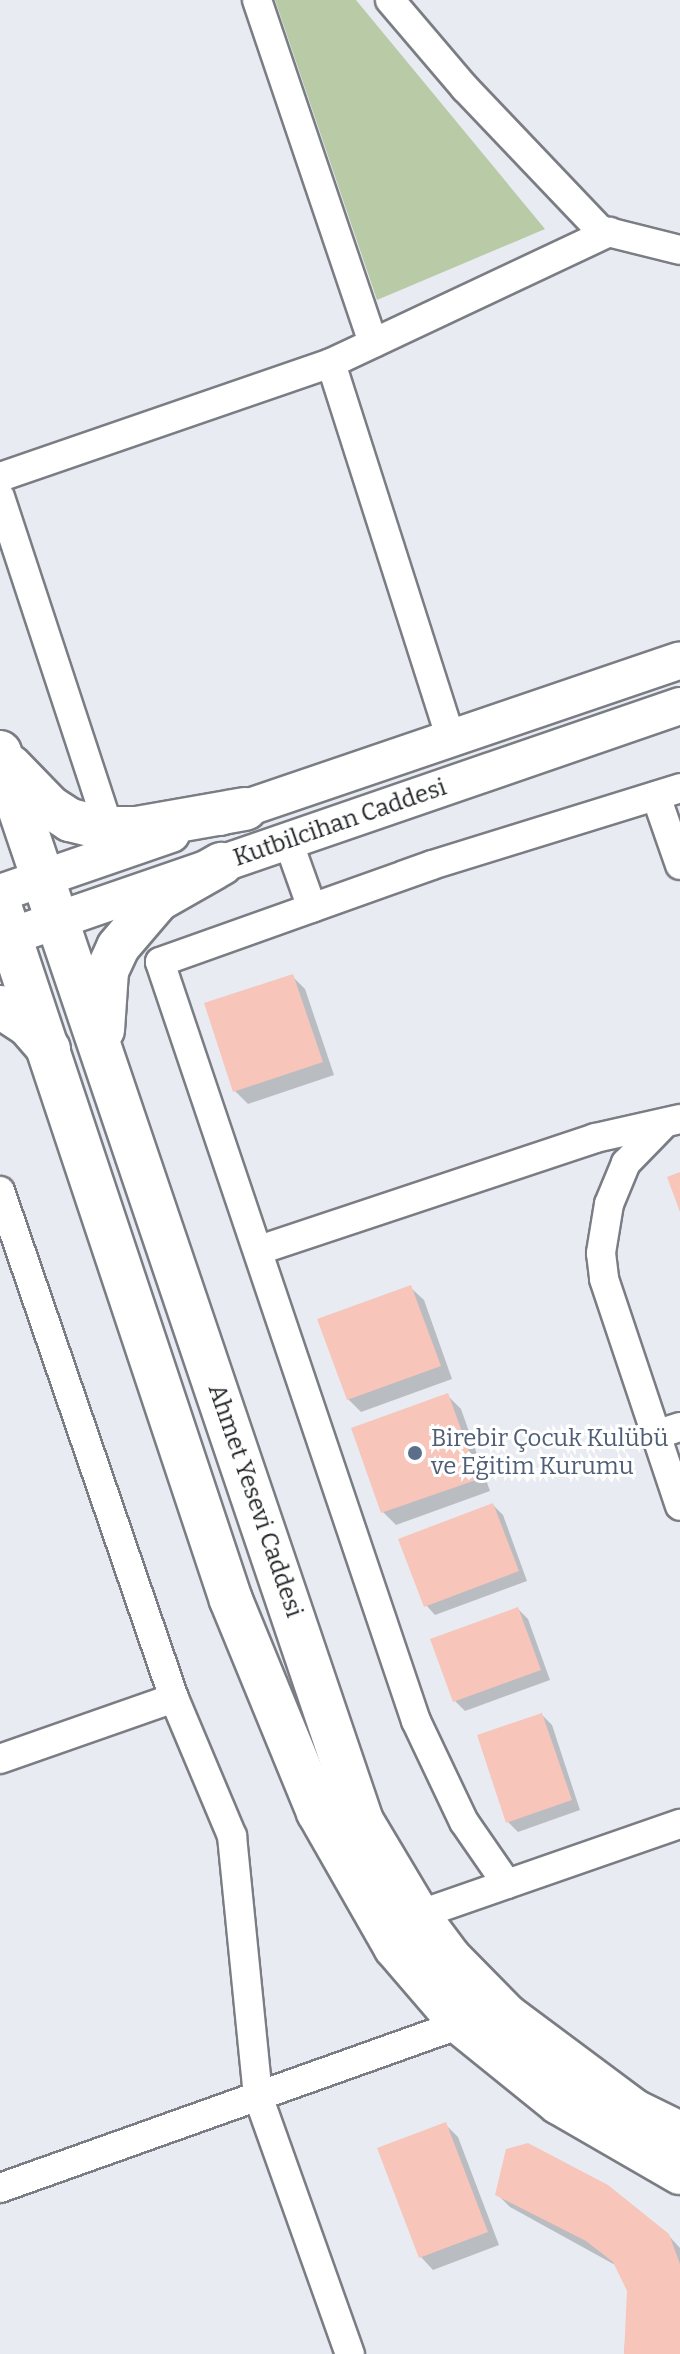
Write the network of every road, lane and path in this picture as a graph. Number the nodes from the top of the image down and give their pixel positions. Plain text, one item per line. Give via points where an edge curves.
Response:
1 (257, 0) edge
2 (390, 0) edge
3 (610, 232) junction
4 (680, 250) edge
5 (373, 343) junction
6 (331, 363) junction
7 (0, 477) edge
8 (0, 497) edge
9 (680, 660) edge
10 (680, 706) edge
11 (451, 738) junction
12 (1, 754) edge
13 (668, 792) edge
14 (245, 809) junction
15 (109, 828) junction
16 (288, 841) junction
17 (221, 864) junction
18 (680, 865) edge
19 (44, 877) junction
20 (0, 893) edge
21 (312, 908) junction
22 (58, 921) junction
23 (4, 928) edge
24 (0, 1007) edge
25 (50, 1050) junction
26 (104, 1059) junction
27 (671, 1122) edge
28 (0, 1191) edge
29 (259, 1250) junction
30 (668, 1431) edge
31 (680, 1505) edge
32 (174, 1698) junction
33 (0, 1759) edge
34 (680, 1824) edge
35 (507, 1884) junction
36 (418, 1915) junction
37 (461, 2024) junction
38 (258, 2096) junction
39 (680, 2133) edge
40 (680, 2173) edge
41 (0, 2188) edge
42 (350, 2354) edge

1 - 5 street
2 - 3 street via 475,99 600,230
3 - 4 street
3 - 5 street
5 - 6 street
6 - 7 street
6 - 11 street
8 - 15 street
9 - 11 street, Kutbilcihan Caddesi
10 - 16 street, Kutbilcihan Caddesi
11 - 14 street, Kutbilcihan Caddesi
12 - 15 main road via 50,807 70,820
12 - 19 main road, Ahmet Yesevi Caddesi
13 - 18 street
13 - 21 street
14 - 15 main road
14 - 19 street, Kutbilcihan Caddesi
16 - 17 street, Kutbilcihan Caddesi
16 - 21 street
17 - 22 street, Kutbilcihan Caddesi
17 - 26 main road via 158,900 118,947 102,996
19 - 20 street, Kutbilcihan Caddesi
19 - 22 main road, Ahmet Yesevi Caddesi
21 - 29 street via 160,962
22 - 23 street, Kutbilcihan Caddesi
22 - 26 main road, Ahmet Yesevi Caddesi
23 - 25 main road
24 - 25 main road via 28,1025
25 - 37 main road via 231,1600 275,1711 318,1812 362,1892 395,1947
26 - 36 main road, Ahmet Yesevi Caddesi via 362,1821
27 - 29 street via 595,1138
27 - 30 street via 626,1163 609,1204 601,1253 604,1279
28 - 32 street
29 - 35 street via 416,1721 464,1822
30 - 31 street
32 - 33 street
32 - 38 street via 232,1836
34 - 35 street
35 - 36 street
36 - 39 main road, Ahmet Yesevi Caddesi via 450,1958 506,2015 635,2111
37 - 38 street
37 - 40 main road via 559,2103
38 - 41 street
38 - 42 street

